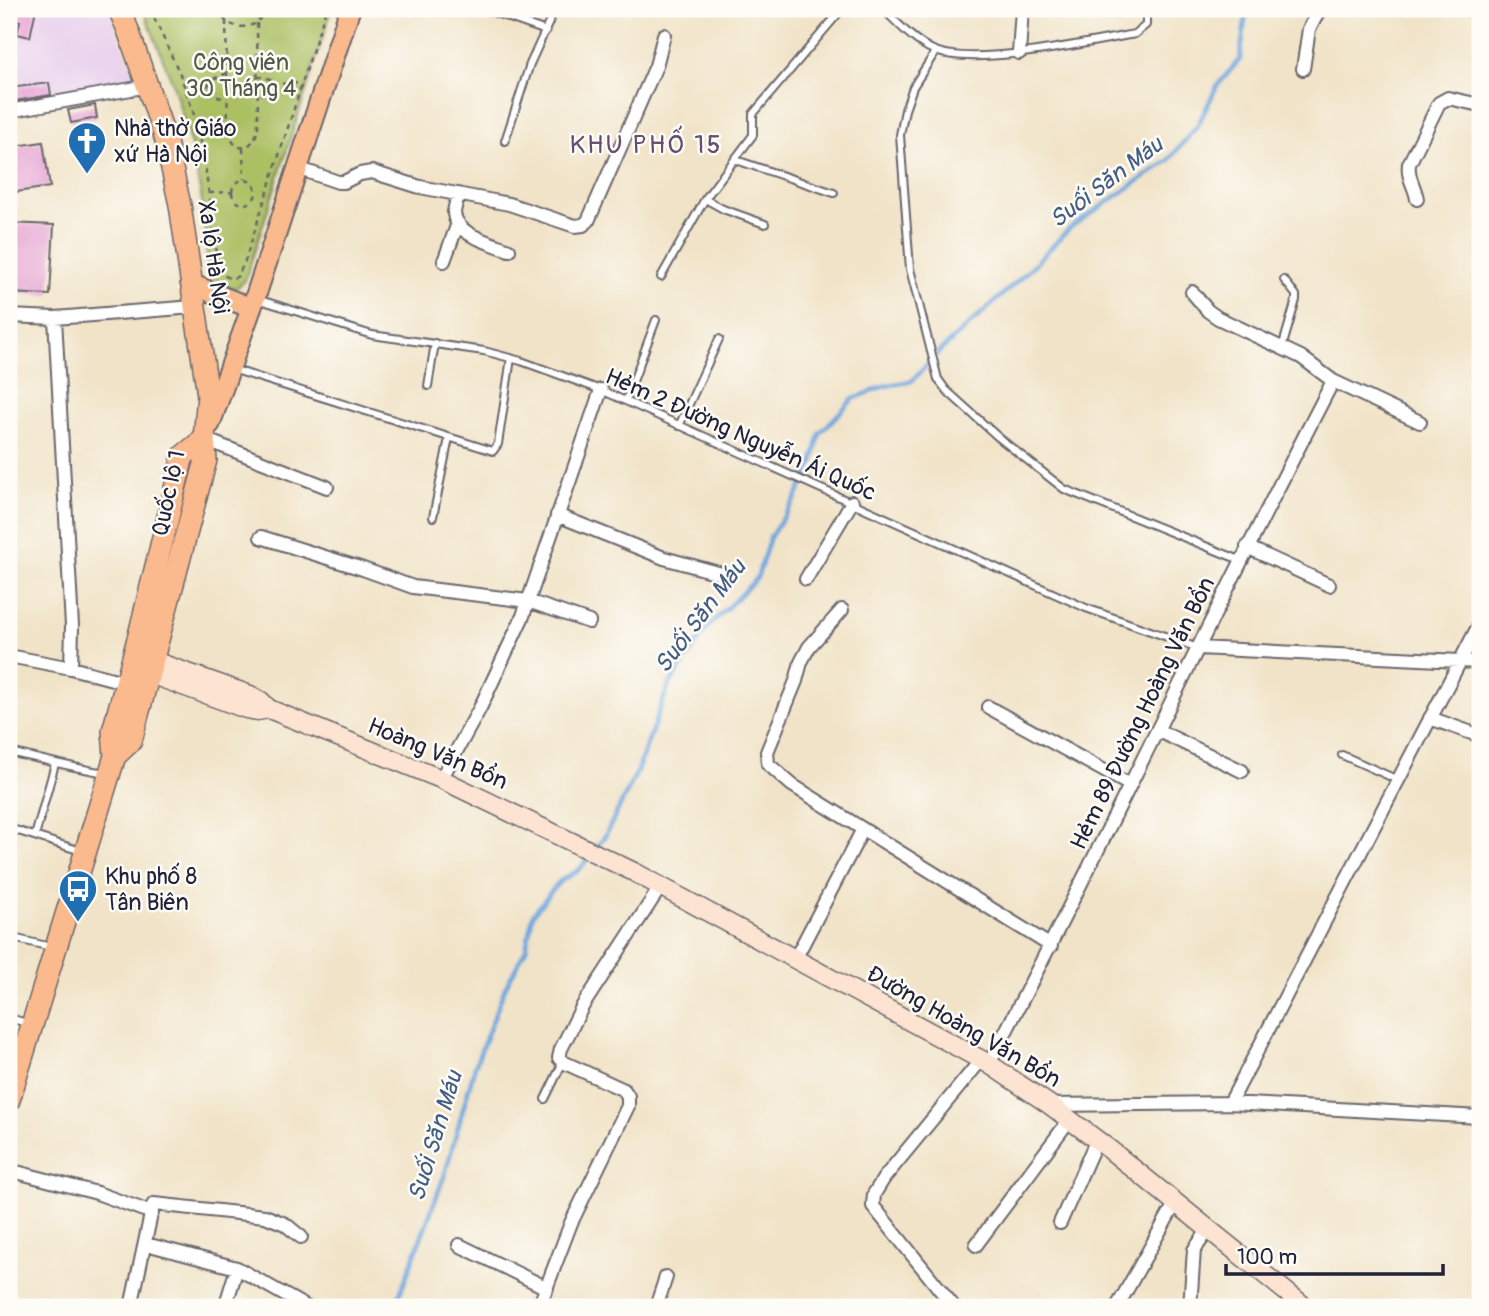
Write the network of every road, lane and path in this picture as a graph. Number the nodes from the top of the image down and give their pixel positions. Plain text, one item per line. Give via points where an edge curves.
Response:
1 (118, 9) edge
2 (150, 9) edge
3 (218, 9) edge
4 (266, 9) edge
5 (326, 9) edge
6 (350, 9) edge
7 (484, 9) edge
8 (555, 9) edge
9 (842, 9) edge
10 (883, 9) edge
11 (1022, 9) edge
12 (1146, 9) edge
13 (1320, 9) edge
14 (226, 21) junction
15 (257, 23) junction
16 (546, 31) junction
17 (664, 35) dead end
18 (936, 51) junction
19 (1019, 53) junction
20 (1303, 69) dead end
21 (227, 73) junction
22 (257, 76) junction
23 (302, 83) junction
24 (272, 85) junction
25 (148, 86) junction
26 (207, 87) junction
27 (186, 88) junction
28 (257, 97) junction
29 (227, 99) junction
30 (1480, 105) edge
31 (9, 111) edge
32 (228, 131) junction
33 (198, 132) junction
34 (505, 141) dead end
35 (243, 148) junction
36 (736, 160) junction
37 (297, 168) junction
38 (244, 179) junction
39 (268, 190) junction
40 (257, 191) junction
41 (232, 192) junction
42 (209, 193) junction
43 (834, 193) dead end
44 (458, 194) junction
45 (705, 199) junction
46 (1417, 199) dead end
47 (458, 223) junction
48 (765, 224) dead end
49 (509, 250) dead end
50 (444, 261) dead end
51 (661, 277) dead end
52 (1284, 280) dead end
53 (191, 284) junction
54 (1192, 292) dead end
55 (253, 303) junction
56 (194, 307) junction
57 (9, 316) edge
58 (55, 318) junction
59 (656, 320) dead end
60 (719, 339) dead end
61 (435, 343) junction
62 (1282, 348) junction
63 (511, 358) junction
64 (230, 368) junction
65 (1333, 381) junction
66 (428, 386) dead end
67 (601, 390) junction
68 (626, 400) junction
69 (1420, 422) dead end
70 (679, 426) junction
71 (449, 438) junction
72 (204, 439) junction
73 (327, 486) dead end
74 (852, 502) junction
75 (558, 516) junction
76 (433, 517) dead end
77 (261, 537) dead end
78 (1247, 547) junction
79 (1240, 560) junction
80 (722, 574) dead end
81 (806, 579) dead end
82 (1329, 585) dead end
83 (528, 601) junction
84 (842, 610) dead end
85 (589, 622) dead end
86 (1480, 623) edge
87 (1198, 648) junction
88 (9, 656) edge
89 (1460, 661) junction
90 (1480, 663) edge
91 (71, 668) junction
92 (140, 671) junction
93 (988, 707) dead end
94 (1430, 718) junction
95 (1157, 730) junction
96 (1480, 736) edge
97 (9, 752) edge
98 (1342, 755) dead end
99 (55, 764) junction
100 (113, 765) junction
101 (1242, 771) dead end
102 (440, 779) junction
103 (1398, 780) junction
104 (1130, 785) junction
105 (9, 828) edge
106 (863, 829) junction
107 (35, 836) junction
108 (86, 853) junction
109 (602, 856) joint
110 (661, 886) junction
111 (9, 937) edge
112 (1051, 946) junction
113 (56, 949) junction
114 (795, 959) junction
115 (9, 1018) edge
116 (33, 1024) junction
117 (563, 1062) junction
118 (985, 1062) junction
119 (11, 1081) edge
120 (545, 1099) dead end
121 (1230, 1103) junction
122 (1050, 1104) junction
123 (1480, 1104) edge
124 (1477, 1117) edge
125 (1070, 1119) junction
126 (1097, 1139) junction
127 (9, 1170) edge
128 (1176, 1202) junction
129 (153, 1205) junction
130 (1060, 1223) dead end
131 (1209, 1229) junction
132 (301, 1237) dead end
133 (146, 1244) junction
134 (459, 1245) dead end
135 (976, 1245) dead end
136 (237, 1268) junction
137 (666, 1277) dead end
138 (547, 1288) junction
139 (1290, 1301) edge
140 (131, 1307) edge
141 (225, 1307) edge
142 (306, 1307) edge
143 (539, 1307) edge
144 (656, 1307) edge
145 (954, 1307) edge
146 (1117, 1307) edge
147 (1190, 1307) edge
148 (1306, 1307) edge

1 - 25 highway, Xa lộ Hà Nội
2 - 27 path
3 - 14 path
4 - 15 path
5 - 23 path
6 - 37 main road
7 - 16 lane
8 - 16 lane
9 - 36 lane via 753,114 753,135
10 - 18 lane
11 - 19 street
12 - 19 lane via 1146,25 1135,34
13 - 20 street via 1309,29
14 - 15 path via 241,28
14 - 21 path
15 - 22 path
16 - 34 lane
17 - 44 street via 656,66 583,225
18 - 19 lane via 957,56
18 - 79 lane via 913,87 900,135 910,269 930,354 946,390 1064,489
21 - 26 path via 211,79
21 - 29 path
22 - 24 path via 270,79
22 - 28 path
23 - 24 path
23 - 39 path
24 - 28 path via 268,93
25 - 31 street
25 - 53 highway, Xa lộ Hà Nội via 180,205
26 - 27 path
26 - 29 path via 209,93
27 - 33 path
28 - 35 path via 256,136
29 - 32 path
30 - 46 street via 1448,98 1439,103 1409,164 1407,174
32 - 33 path
32 - 35 path via 230,141
33 - 42 path
35 - 38 path
36 - 43 lane
36 - 45 lane
37 - 44 street via 338,182 372,172
37 - 55 main road
38 - 40 path
38 - 41 path
39 - 40 path
39 - 42 path via 245,261 232,279 219,269
40 - 41 path via 247,204 235,200
41 - 42 path
44 - 47 street via 454,211
45 - 48 lane
45 - 51 lane
47 - 49 street via 465,231
47 - 50 street
52 - 62 lane via 1296,300
53 - 55 main road
53 - 56 highway, Xa lộ Hà Nội
54 - 62 street via 1218,318
55 - 61 lane, Hẻm 2 Đường Nguyễn Ái Quốc via 357,331
55 - 64 main road
56 - 58 street
56 - 72 highway, Xa lộ Hà Nội via 208,395
57 - 58 street
58 - 91 street
59 - 68 lane
60 - 70 lane
61 - 63 lane, Hẻm 2 Đường Nguyễn Ái Quốc
61 - 66 lane
62 - 65 street via 1312,363
63 - 67 lane, Hẻm 2 Đường Nguyễn Ái Quốc
63 - 71 lane via 496,448 488,451
64 - 71 lane
64 - 72 main road
65 - 69 street
65 - 78 street, Hẻm 89 Đường Hoàng Văn Bổn
67 - 68 lane, Hẻm 2 Đường Nguyễn Ái Quốc
67 - 75 street
68 - 70 lane, Hẻm 2 Đường Nguyễn Ái Quốc
70 - 74 lane, Hẻm 2 Đường Nguyễn Ái Quốc
71 - 76 lane
72 - 73 street
72 - 92 highway, Quốc lộ 1 via 183,456
74 - 81 street
74 - 87 lane, Hẻm 2 Đường Nguyễn Ái Quốc via 1086,608
75 - 80 street via 664,558
75 - 83 street
77 - 83 street via 413,587
78 - 79 street, Hẻm 89 Đường Hoàng Văn Bổn
78 - 82 street
79 - 87 street, Hẻm 89 Đường Hoàng Văn Bổn
83 - 85 street
83 - 102 street via 480,708
84 - 106 street via 801,662 767,752 768,764 792,785
86 - 89 street
87 - 89 street
87 - 95 street, Hẻm 89 Đường Hoàng Văn Bổn
88 - 91 street
89 - 90 street
89 - 94 street
91 - 92 street
92 - 100 highway, Quốc lộ 1 via 113,731
92 - 102 main road, Hoàng Văn Bổn via 250,695 269,709
93 - 104 street
94 - 96 street
94 - 103 street
95 - 101 street
95 - 104 street, Hẻm 89 Đường Hoàng Văn Bổn
97 - 99 lane
98 - 103 lane
99 - 100 lane
99 - 107 lane
100 - 108 highway, Quốc lộ 1
102 - 109 main road, Hoàng Văn Bổn
103 - 121 street
104 - 112 street, Hẻm 89 Đường Hoàng Văn Bổn
105 - 107 lane
106 - 112 street
106 - 114 street
107 - 108 lane
108 - 113 highway, Quốc lộ 1
109 - 110 main road, Đường Hoàng Văn Bổn
110 - 114 main road, Đường Hoàng Văn Bổn
110 - 117 street via 582,1006 561,1049
111 - 113 lane
112 - 118 street, Hẻm 89 Đường Hoàng Văn Bổn
113 - 116 highway, Quốc lộ 1
114 - 118 main road, Đường Hoàng Văn Bổn
115 - 116 lane
116 - 119 highway, Quốc lộ 1
117 - 120 lane
117 - 138 street via 624,1090 628,1106 571,1223
118 - 122 main road, Đường Hoàng Văn Bổn
118 - 145 street, Hẻm 89 Đường Hoàng Văn Bổn via 874,1194 873,1206
121 - 122 street
121 - 124 street
122 - 125 main road, Đường Hoàng Văn Bổn
123 - 124 street
125 - 126 main road, Đường Hoàng Văn Bổn
125 - 135 street
126 - 128 main road, Đường Hoàng Văn Bổn
126 - 130 street
127 - 129 street
128 - 131 main road, Đường Hoàng Văn Bổn
128 - 146 street
129 - 132 street via 265,1216
129 - 133 street
131 - 139 main road, Đường Hoàng Văn Bổn
131 - 147 street via 1194,1250
133 - 136 street
133 - 140 street
134 - 138 street
136 - 141 street
136 - 142 street
137 - 144 street
138 - 143 street
139 - 148 main road, Đường Hoàng Văn Bổn

